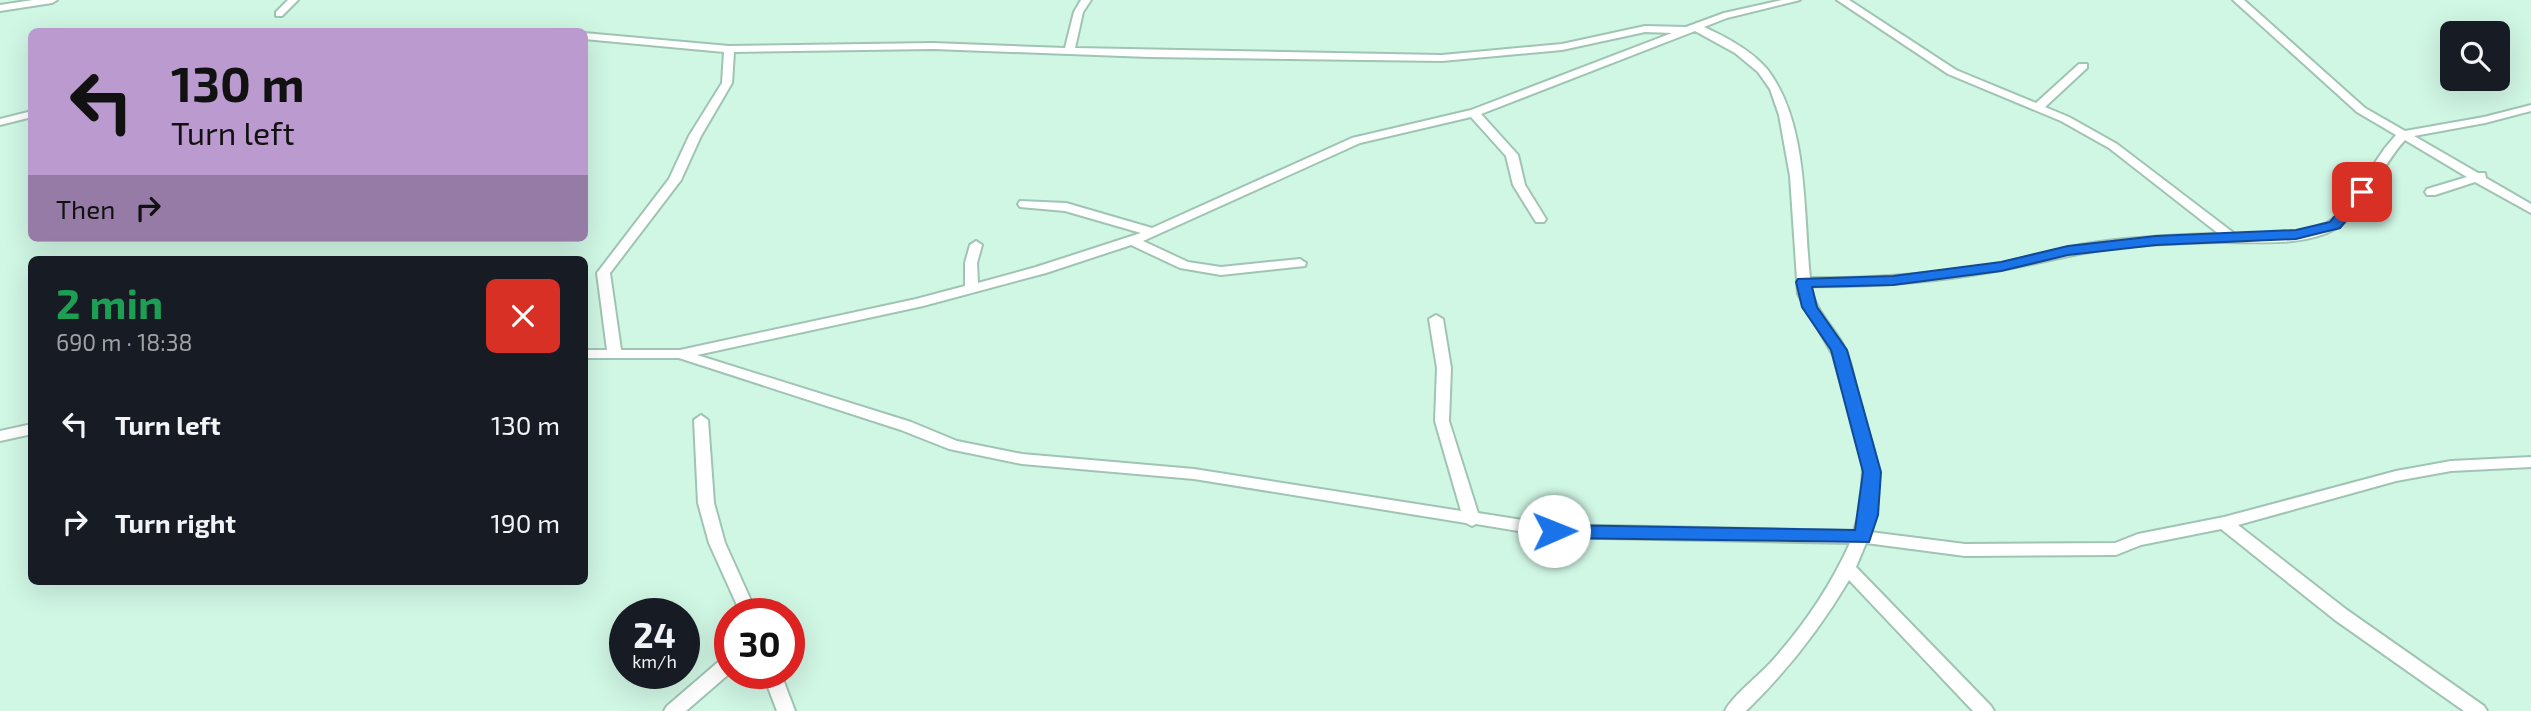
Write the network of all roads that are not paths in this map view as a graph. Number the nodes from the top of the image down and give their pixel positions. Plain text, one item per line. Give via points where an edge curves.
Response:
1 (52, 0) edge
2 (293, 0) edge
3 (1086, 0) edge
4 (1795, 0) edge
5 (1842, 0) edge
6 (2238, 0) edge
7 (3, 5) edge
8 (279, 14) dead end
9 (1690, 29) junction
10 (588, 36) edge
11 (729, 49) junction
12 (1069, 51) junction
13 (2084, 66) dead end
14 (2037, 108) junction
15 (2531, 108) edge
16 (1474, 113) junction
17 (28, 115) edge
18 (0, 122) edge
19 (2403, 135) junction
20 (2481, 176) junction
21 (2431, 192) dead end
22 (1024, 204) dead end
23 (2531, 209) edge
24 (1540, 219) dead end
25 (1153, 232) junction
26 (2231, 237) junction
27 (1130, 240) junction
28 (976, 245) dead end
29 (1300, 263) dead end
30 (1804, 282) junction
31 (972, 288) junction
32 (1436, 319) dead end
33 (588, 354) edge
34 (615, 354) junction
35 (680, 354) junction
36 (701, 420) dead end
37 (28, 430) edge
38 (0, 436) edge
39 (2531, 462) edge
40 (1472, 520) junction
41 (2224, 523) junction
42 (1862, 537) junction
43 (1846, 567) junction
44 (742, 598) edge
45 (714, 676) edge
46 (778, 689) edge
47 (673, 711) edge
48 (786, 711) edge
49 (1734, 711) edge
50 (1985, 711) edge
51 (2477, 711) edge

1 - 7 street
2 - 8 street
3 - 12 street via 1076,13 1075,39
4 - 9 street
5 - 14 street via 1952,72
6 - 19 street via 2361,110
9 - 12 street via 1645,29 1562,47 1465,57
9 - 16 street
9 - 30 street via 1721,39 1763,71 1782,109 1794,151
10 - 11 street
11 - 12 street via 933,46
11 - 34 street via 727,83 675,180 603,273
13 - 14 street
14 - 26 street via 2113,146
15 - 19 street
16 - 24 street via 1512,155 1519,185
16 - 25 street via 1356,140
17 - 18 street
19 - 20 street
19 - 26 street via 2335,225 2296,234
20 - 21 street
20 - 23 street
22 - 25 street via 1066,207
25 - 27 street
26 - 30 street via 2068,251 2001,267 1893,280
27 - 29 street via 1185,265 1221,271
27 - 31 street
28 - 31 street
30 - 42 street via 1810,307 1839,350 1872,472
31 - 35 street
32 - 40 street via 1444,368 1442,421
33 - 34 street
34 - 35 street
35 - 40 street via 954,444 1022,459 1194,474
36 - 44 street via 706,503
37 - 38 street
39 - 41 street via 2451,466 2396,475
40 - 42 street via 1554,531
41 - 42 street via 2138,540 2116,549 1965,550
41 - 51 street via 2331,607
42 - 43 street
43 - 49 street via 1791,649 1760,688
43 - 50 street
45 - 47 street
46 - 48 street

